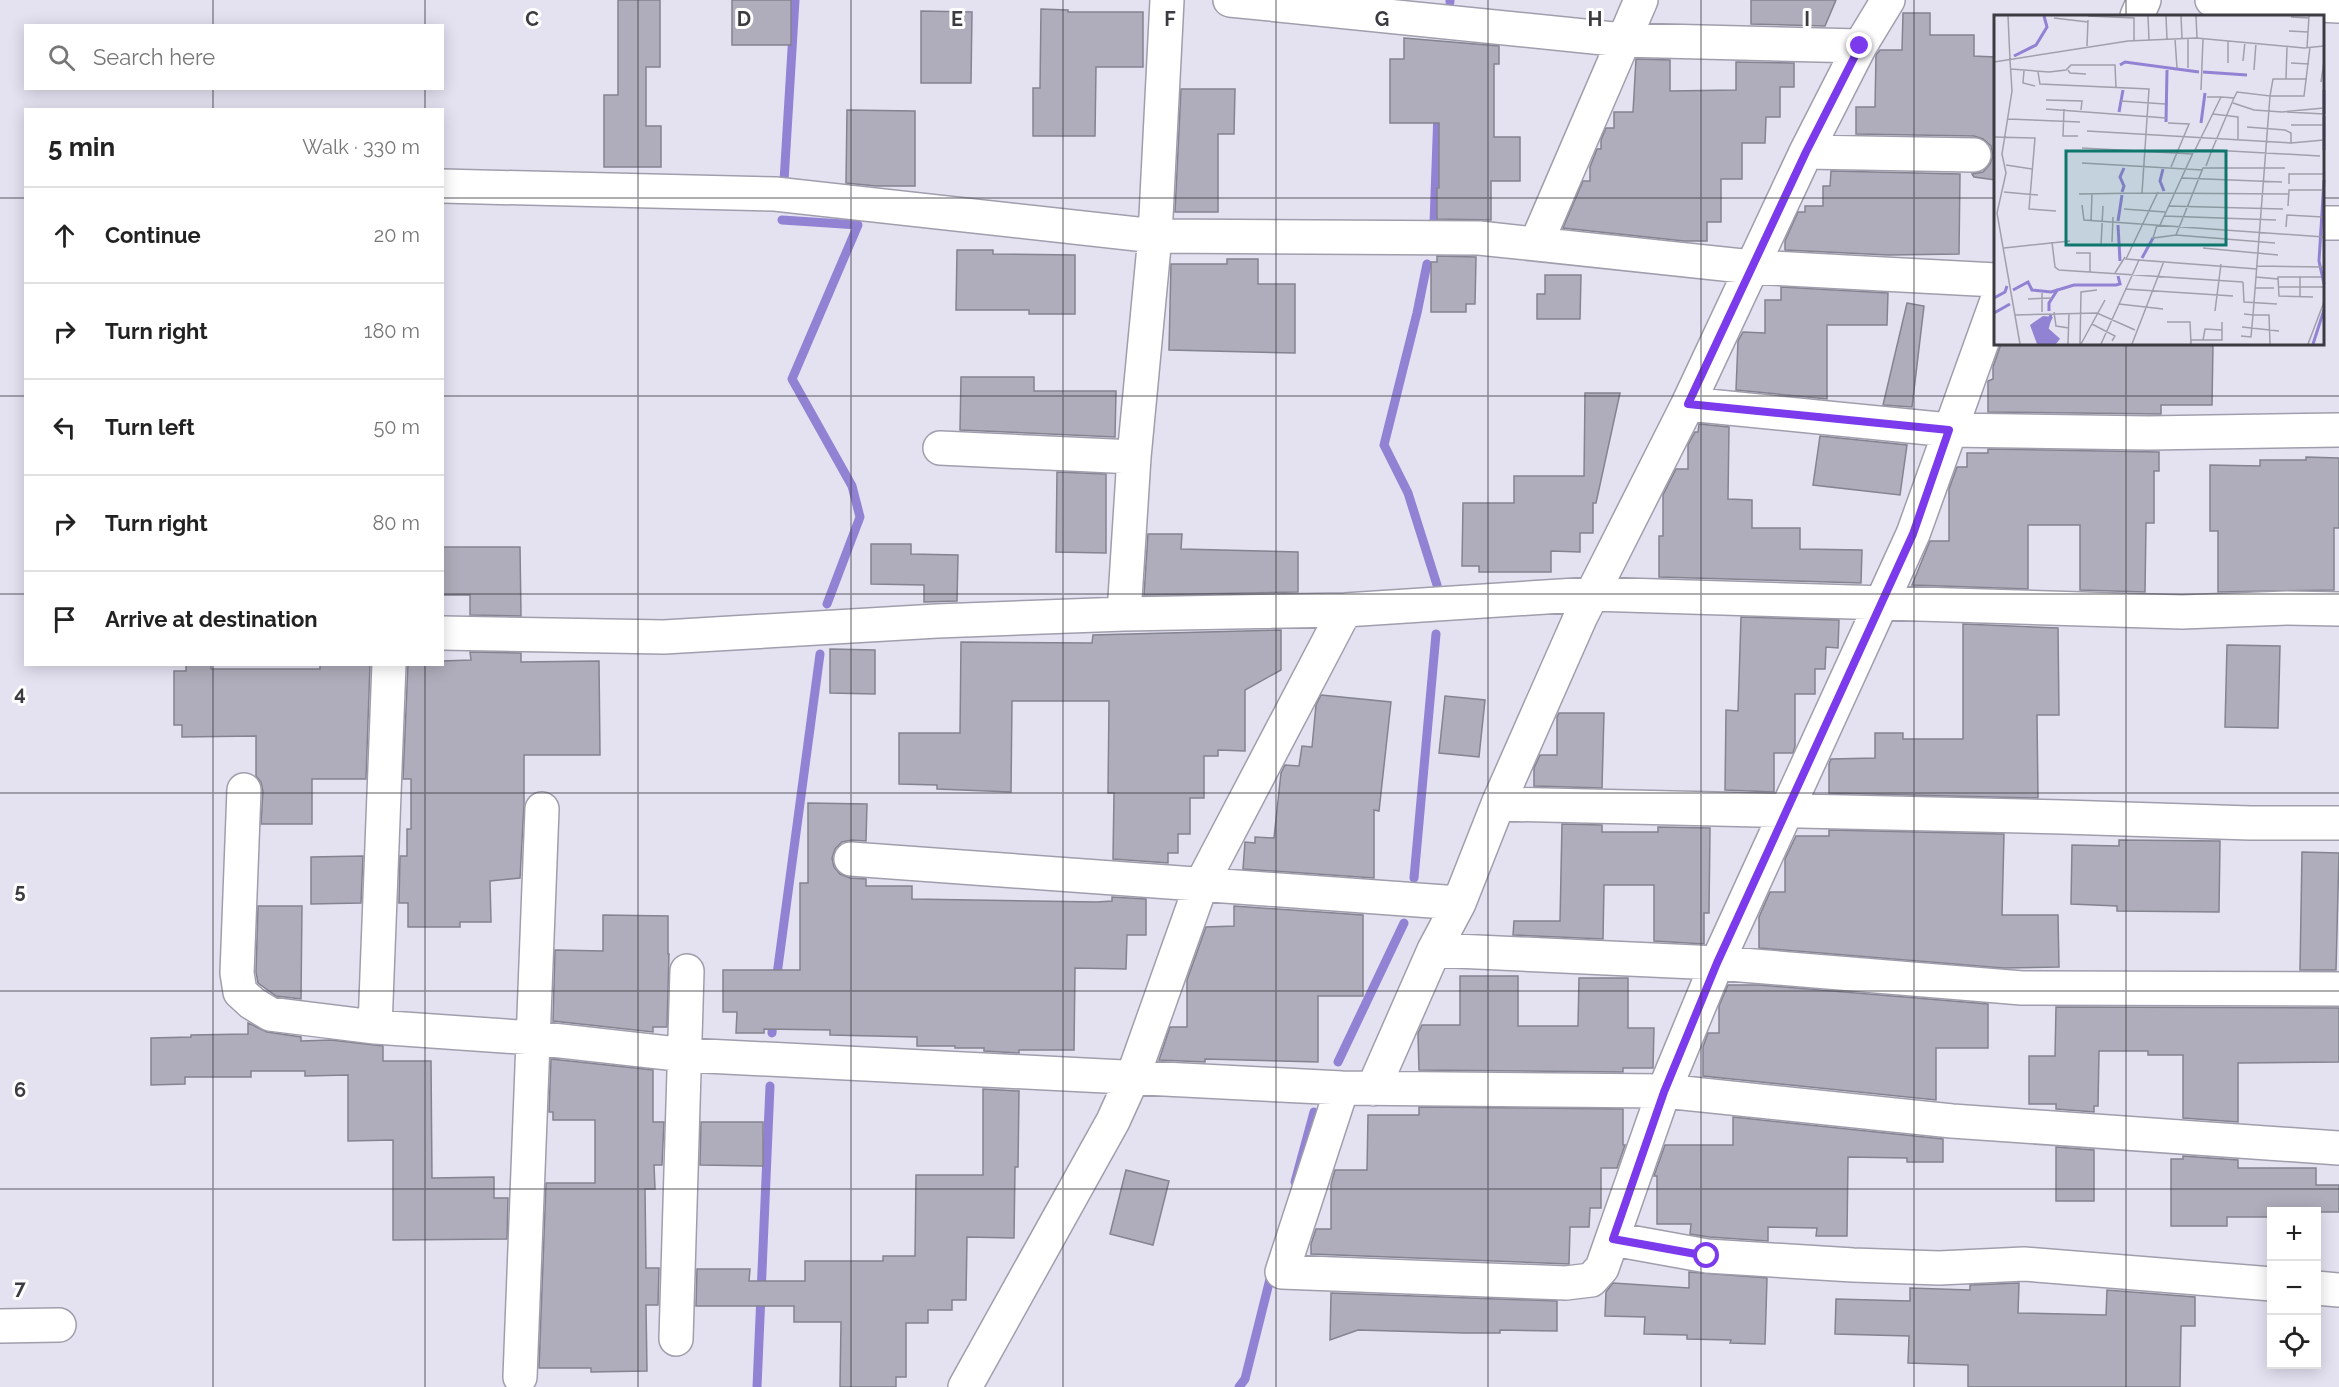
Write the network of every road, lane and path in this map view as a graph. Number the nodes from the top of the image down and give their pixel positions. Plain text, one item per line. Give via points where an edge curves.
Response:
1 (1167, 0) edge
2 (1230, 0) edge
3 (1641, 0) edge
4 (1888, 0) edge
5 (2144, 0) edge
6 (2212, 0) edge
7 (2339, 6) edge
8 (2137, 15) edge
9 (1623, 39) junction
10 (1860, 46) junction
11 (1806, 152) junction
12 (1974, 155) dead end
13 (444, 186) edge
14 (1155, 236) junction
15 (1536, 244) junction
16 (1752, 267) junction
17 (1994, 280) edge
18 (1994, 306) edge
19 (1688, 404) junction
20 (1949, 430) junction
21 (2339, 430) edge
22 (940, 448) dead end
23 (1134, 457) junction
24 (1592, 594) junction
25 (1880, 604) junction
26 (2339, 609) edge
27 (1345, 610) junction
28 (1124, 614) junction
29 (444, 633) edge
30 (389, 666) edge
31 (244, 790) dead end
32 (1498, 804) junction
33 (542, 809) dead end
34 (1786, 811) junction
35 (2339, 823) edge
36 (851, 859) dead end
37 (1201, 885) junction
38 (1459, 903) junction
39 (1434, 950) junction
40 (1717, 963) junction
41 (687, 971) dead end
42 (2339, 989) edge
43 (375, 1028) junction
44 (534, 1038) junction
45 (686, 1055) junction
46 (1132, 1079) junction
47 (1358, 1088) junction
48 (1664, 1092) junction
49 (2339, 1148) edge
50 (1613, 1239) junction
51 (2267, 1284) edge
52 (2321, 1288) edge
53 (2339, 1290) edge
54 (59, 1325) dead end
55 (0, 1326) edge
56 (676, 1339) dead end
57 (520, 1377) dead end
58 (965, 1387) edge

1 - 14 street
2 - 9 street
3 - 9 street
4 - 10 street
5 - 8 street
6 - 7 street
9 - 10 street
9 - 15 street
10 - 11 street
11 - 12 street
11 - 16 street
13 - 14 street via 776,194
14 - 15 street via 1479,238
14 - 23 street
15 - 16 street
16 - 17 street
16 - 19 street
18 - 20 street
19 - 20 street
19 - 24 street
20 - 21 street
20 - 25 street via 1913,534
22 - 23 street
23 - 28 street
24 - 25 street
24 - 27 street
24 - 32 street
25 - 26 street via 2182,612
25 - 34 street
27 - 28 street
27 - 37 street
28 - 29 street via 664,637
30 - 43 street
31 - 43 street via 237,973 240,992 270,1014
32 - 34 street
32 - 38 street
33 - 44 street
34 - 35 street
34 - 40 street
36 - 37 street
37 - 38 street
37 - 46 street
38 - 39 street
39 - 40 street
39 - 47 street
40 - 42 street via 2022,988
40 - 48 street
41 - 45 street
43 - 44 street
44 - 45 street
44 - 57 street
45 - 46 street
45 - 56 street
46 - 47 street
46 - 58 street via 1113,1121
47 - 48 street
47 - 50 street via 1282,1272 1566,1283 1591,1280 1602,1268
48 - 49 street via 1952,1121
48 - 50 street
50 - 51 street via 1707,1256 1939,1268 2024,1264
52 - 53 street
54 - 55 street

